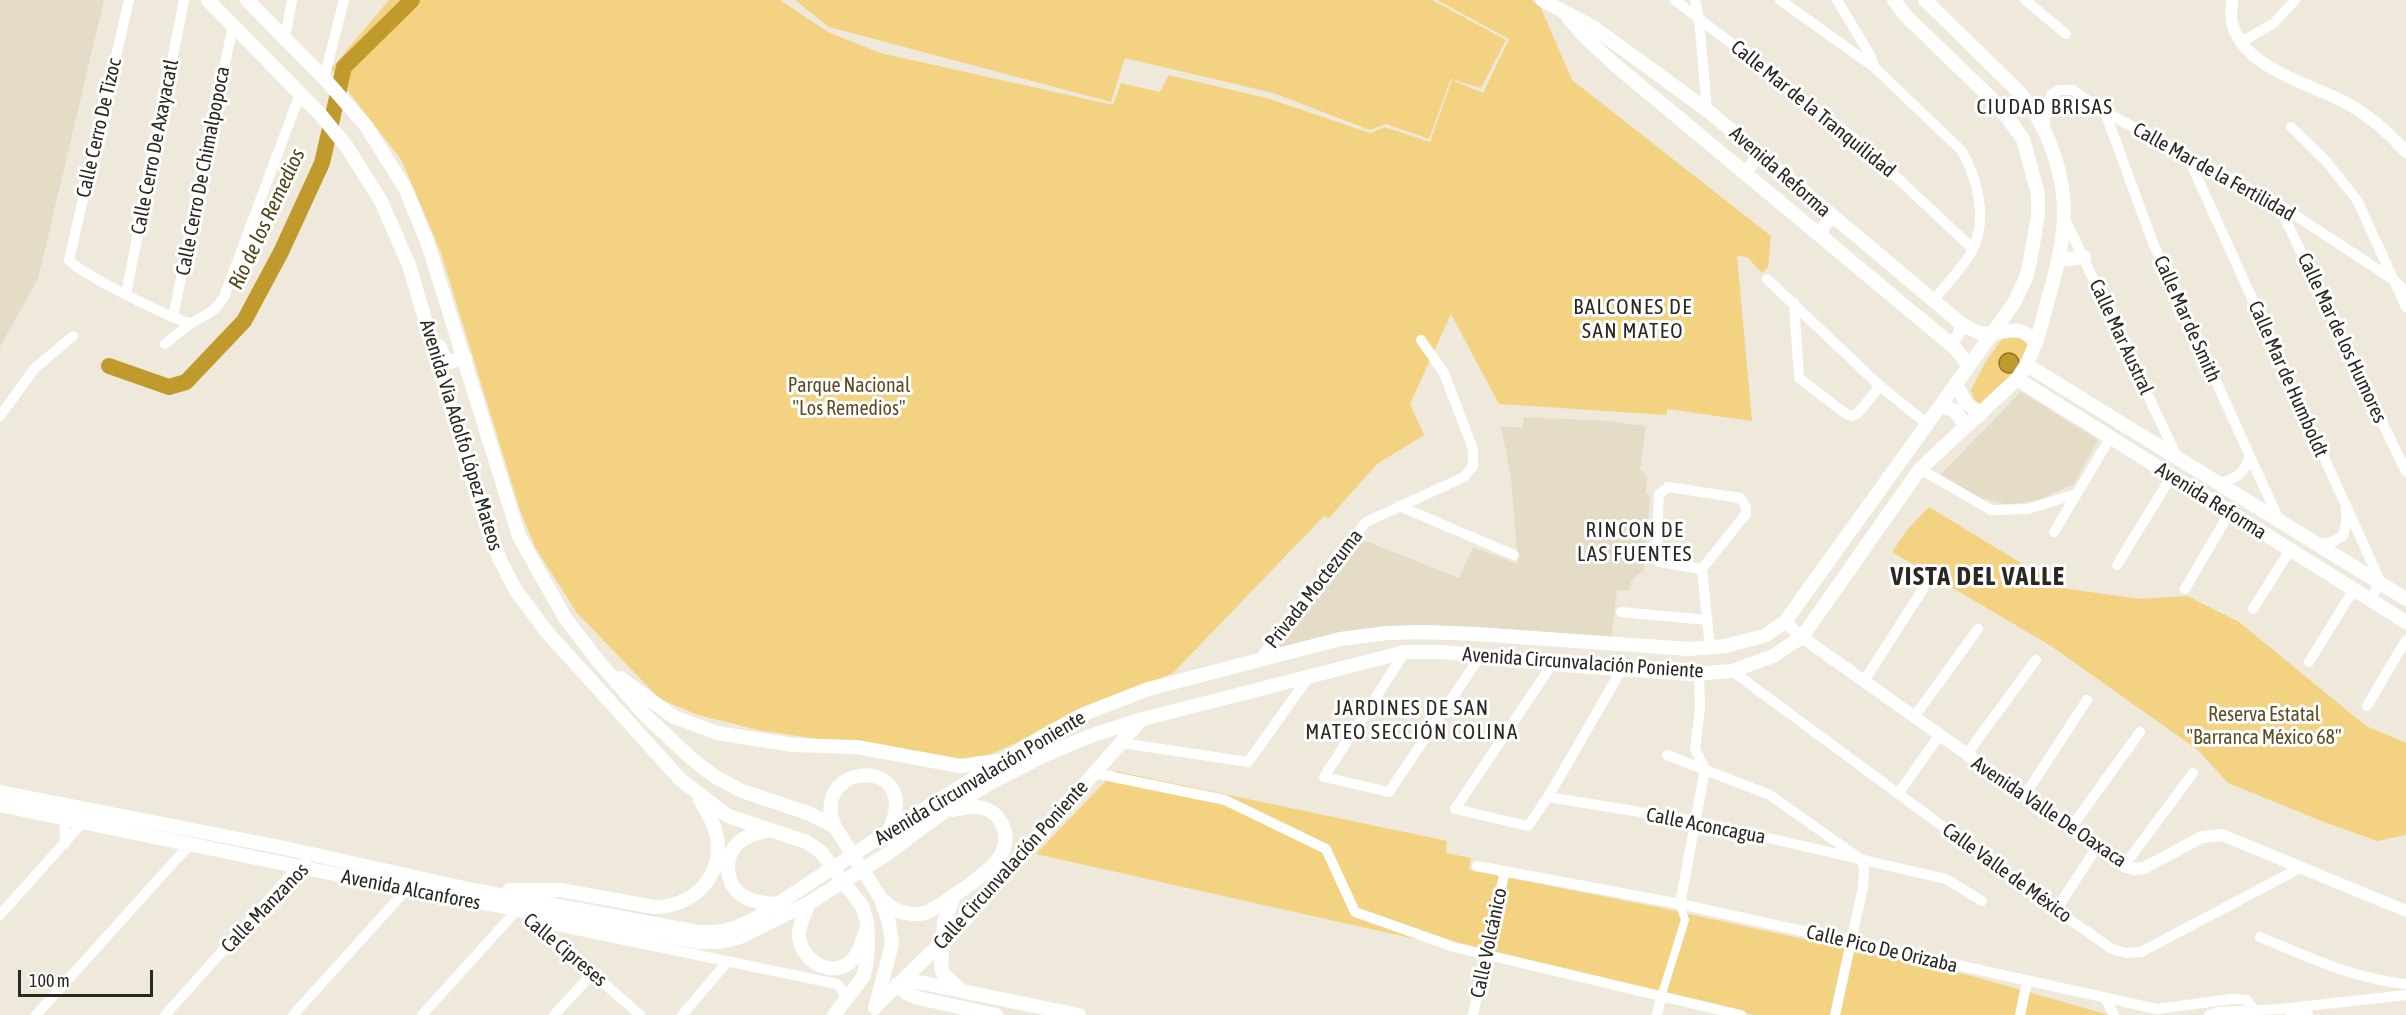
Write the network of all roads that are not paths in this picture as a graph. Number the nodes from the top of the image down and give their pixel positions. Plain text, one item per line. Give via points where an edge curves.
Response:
1 (129, 0) edge
2 (184, 0) edge
3 (208, 0) edge
4 (247, 0) edge
5 (291, 0) edge
6 (344, 0) edge
7 (1542, 0) edge
8 (1675, 0) edge
9 (1695, 0) edge
10 (1780, 0) edge
11 (1837, 0) edge
12 (1894, 0) edge
13 (1925, 0) edge
14 (2025, 0) edge
15 (2232, 0) edge
16 (2295, 0) edge
17 (1563, 11) junction
18 (1699, 19) junction
19 (233, 25) junction
20 (2066, 34) dead end
21 (285, 38) junction
22 (2241, 42) junction
23 (1874, 67) junction
24 (328, 83) junction
25 (300, 94) junction
26 (1707, 110) junction
27 (2105, 112) junction
28 (2291, 127) dead end
29 (2046, 134) junction
30 (1758, 152) junction
31 (2406, 152) edge
32 (2188, 157) junction
33 (1742, 171) junction
34 (2278, 204) junction
35 (2064, 217) junction
36 (1836, 220) junction
37 (1824, 238) junction
38 (1973, 249) junction
39 (2084, 257) junction
40 (2059, 260) junction
41 (1767, 279) dead end
42 (2394, 280) junction
43 (2406, 292) edge
44 (126, 294) junction
45 (1934, 300) junction
46 (1794, 303) junction
47 (2406, 307) edge
48 (424, 314) junction
49 (173, 317) junction
50 (1959, 322) junction
51 (191, 323) junction
52 (1992, 333) junction
53 (73, 336) dead end
54 (1421, 340) dead end
55 (1947, 342) junction
56 (165, 344) dead end
57 (2036, 344) junction
58 (465, 358) junction
59 (2027, 365) junction
60 (1969, 366) junction
61 (2017, 380) junction
62 (1956, 383) junction
63 (2058, 385) junction
64 (1880, 386) junction
65 (2048, 398) junction
66 (1941, 405) junction
67 (1981, 414) junction
68 (0, 416) edge
69 (1926, 423) junction
70 (1966, 426) junction
71 (2110, 438) junction
72 (2249, 457) junction
73 (2177, 458) junction
74 (1920, 469) junction
75 (2200, 472) junction
76 (2406, 472) edge
77 (2175, 480) junction
78 (2218, 483) junction
79 (2076, 494) junction
80 (2345, 505) junction
81 (1399, 506) junction
82 (2230, 512) junction
83 (2279, 521) junction
84 (2054, 532) dead end
85 (2315, 543) junction
86 (2290, 550) junction
87 (1514, 555) dead end
88 (2117, 565) dead end
89 (1702, 569) junction
90 (2380, 583) junction
91 (1813, 584) junction
92 (1923, 589) dead end
93 (2185, 589) dead end
94 (2354, 589) junction
95 (1831, 598) junction
96 (2370, 599) junction
97 (2406, 599) edge
98 (2253, 609) dead end
99 (1621, 612) dead end
100 (1707, 620) junction
101 (1785, 622) junction
102 (2406, 622) edge
103 (1978, 629) dead end
104 (1802, 637) junction
105 (2406, 640) edge
106 (1674, 648) junction
107 (1710, 648) junction
108 (1689, 649) junction
109 (1405, 652) junction
110 (1481, 655) junction
111 (2036, 660) dead end
112 (599, 662) junction
113 (1257, 662) junction
114 (2309, 662) dead end
115 (1553, 663) junction
116 (1622, 669) junction
117 (1732, 671) junction
118 (1673, 673) junction
119 (1695, 674) junction
120 (1310, 675) junction
121 (1864, 681) junction
122 (2087, 700) dead end
123 (2367, 705) dead end
124 (1914, 717) junction
125 (1143, 719) junction
126 (2140, 732) dead end
127 (1939, 736) junction
128 (1122, 743) junction
129 (1667, 755) dead end
130 (1966, 755) junction
131 (1004, 759) junction
132 (1705, 769) junction
133 (1094, 773) junction
134 (2193, 773) dead end
135 (0, 792) edge
136 (696, 793) junction
137 (1898, 794) junction
138 (2025, 795) junction
139 (1548, 797) junction
140 (0, 805) edge
141 (64, 811) junction
142 (945, 811) junction
143 (84, 821) junction
144 (1695, 821) junction
145 (835, 827) junction
146 (2070, 829) junction
147 (769, 830) junction
148 (884, 834) junction
149 (191, 843) junction
150 (65, 844) junction
151 (2097, 847) junction
152 (317, 856) junction
153 (1862, 860) junction
154 (1477, 866) dead end
155 (2124, 866) junction
156 (298, 867) junction
157 (2302, 867) junction
158 (1505, 871) junction
159 (407, 890) junction
160 (473, 890) junction
161 (955, 895) junction
162 (880, 897) junction
163 (785, 901) junction
164 (813, 901) junction
165 (1982, 901) dead end
166 (1680, 903) junction
167 (517, 910) junction
168 (2056, 910) junction
169 (2406, 911) edge
170 (0, 915) edge
171 (533, 921) junction
172 (867, 922) junction
173 (2260, 937) dead end
174 (943, 942) junction
175 (1852, 942) junction
176 (892, 944) junction
177 (1486, 954) junction
178 (728, 961) junction
179 (593, 973) junction
180 (2027, 981) junction
181 (897, 984) junction
182 (2406, 984) edge
183 (963, 991) junction
184 (2406, 995) edge
185 (1661, 997) junction
186 (2106, 999) junction
187 (845, 1002) junction
188 (2280, 1009) junction
189 (2254, 1010) junction
190 (872, 1012) edge
191 (36, 1015) edge
192 (165, 1015) edge
193 (294, 1015) edge
194 (422, 1015) edge
195 (554, 1015) edge
196 (640, 1015) edge
197 (682, 1015) edge
198 (834, 1015) edge
199 (996, 1015) edge
200 (1079, 1015) edge
201 (1473, 1015) edge
202 (1657, 1015) edge
203 (1741, 1015) edge
204 (1835, 1015) edge
205 (2020, 1015) edge
206 (2114, 1015) edge
207 (2209, 1015) edge
208 (2307, 1015) edge

1 - 44 street, Calle Cerro De Tizoc via 69,255 78,267
2 - 44 street, Calle Cerro De Axayacatl
3 - 19 main road, Avenida Via Adolfo López Mateos
4 - 21 main road, Avenida Via Adolfo López Mateos
5 - 21 street
6 - 24 street
7 - 17 main road, Avenida Reforma
8 - 18 street, Calle Mar de la Tranquilidad
9 - 18 street
10 - 23 street
11 - 23 street
12 - 52 main road, Avenida Circunvalación Poniente via 2011,121 2023,139 2033,168 2038,215 2026,279
13 - 29 main road, Avenida Circunvalación Poniente via 2021,94
14 - 20 street
15 - 22 street via 2231,22
16 - 22 street via 2274,23
17 - 26 main road, Avenida Reforma via 1593,27
17 - 33 main road, Avenida Reforma via 1614,64
18 - 26 street
18 - 38 street, Calle Mar de la Tranquilidad via 1860,143
19 - 25 main road, Avenida Via Adolfo López Mateos
19 - 49 street, Calle Cerro De Chimalpopoca
21 - 24 main road, Avenida Via Adolfo López Mateos
22 - 31 street via 2257,59 2350,105 2388,132
23 - 38 street via 1962,151 1978,190 1979,231
24 - 58 main road, Avenida Via Adolfo López Mateos via 366,126 405,188 427,241
25 - 48 main road, Avenida Via Adolfo López Mateos via 347,147 381,201 409,265
25 - 51 street via 224,297 213,311
26 - 30 main road, Avenida Reforma
27 - 29 street, Calle Mar de la Fertilidad via 2073,90 2059,90 2052,94 2045,108
27 - 32 street, Calle Mar de la Fertilidad
27 - 72 street, Calle Mar de Smith via 2153,243
28 - 42 street via 2326,161 2357,200
29 - 35 main road, Avenida Circunvalación Poniente via 2063,192
30 - 33 street via 1752,165
30 - 36 main road, Avenida Reforma
32 - 34 street, Calle Mar de la Fertilidad
32 - 80 street, Calle Mar de Humboldt
33 - 37 main road, Avenida Reforma
34 - 42 street, Calle Mar de la Fertilidad
34 - 76 street, Calle Mar de los Humores
35 - 39 street, Calle Mar Austral
35 - 40 main road, Avenida Circunvalación Poniente
36 - 37 street via 1824,225
36 - 45 main road, Avenida Reforma
37 - 55 main road, Avenida Reforma
38 - 45 street
39 - 40 main road
39 - 73 street, Calle Mar Austral
40 - 57 main road, Avenida Circunvalación Poniente
41 - 46 street
42 - 43 street, Calle Mar de la Fertilidad
42 - 47 street
44 - 49 street
45 - 50 main road, Avenida Reforma
46 - 64 street
46 - 64 street via 1799,378 1852,416
48 - 58 main road via 445,358 453,362
48 - 136 main road, Avenida Via Adolfo López Mateos via 477,497 515,589 546,631
49 - 51 street
50 - 52 main road, Avenida Reforma via 1971,330
50 - 55 street via 1959,333
51 - 56 street
52 - 57 main road, Avenida Reforma via 2018,330 2031,336
52 - 60 main road, Avenida Circunvalación Poniente
53 - 68 street via 34,369
54 - 81 street, Privada Moctezuma via 1444,373 1473,449 1473,466 1464,477
55 - 60 main road, Avenida Reforma
57 - 59 main road, Avenida Circunvalación Poniente
58 - 112 main road, Avenida Via Adolfo López Mateos via 519,536 565,618
59 - 61 main road, Avenida Circunvalación Poniente
59 - 63 main road, Avenida Reforma
60 - 62 main road, Avenida Circunvalación Poniente
61 - 65 main road, Avenida Reforma
61 - 67 main road, Avenida Circunvalación Poniente
62 - 66 main road, Avenida Circunvalación Poniente
62 - 67 main road via 1960,396
63 - 65 street via 2050,390
63 - 73 main road, Avenida Reforma
64 - 69 street
65 - 71 main road, Avenida Reforma
66 - 69 main road, Avenida Circunvalación Poniente
66 - 70 main road via 1955,411
67 - 70 main road, Avenida Circunvalación Poniente
69 - 91 main road, Avenida Circunvalación Poniente
70 - 74 main road, Avenida Circunvalación Poniente
71 - 77 main road, Avenida Reforma
71 - 79 street
72 - 78 street via 2236,478
72 - 83 street, Calle Mar de Smith
73 - 75 main road, Avenida Reforma
74 - 79 street via 1991,510 2028,509
74 - 95 main road, Avenida Circunvalación Poniente
75 - 77 street
75 - 78 main road, Avenida Reforma
77 - 82 main road, Avenida Reforma
77 - 88 street
78 - 83 main road, Avenida Reforma
79 - 84 street
80 - 85 street via 2343,536 2330,543
80 - 90 street, Calle Mar de Humboldt
81 - 87 street
81 - 113 street, Privada Moctezuma via 1366,522
82 - 86 main road, Avenida Reforma
82 - 93 street
83 - 85 main road, Avenida Reforma
85 - 90 main road, Avenida Reforma
86 - 94 main road, Avenida Reforma
86 - 98 street
89 - 89 street via 1746,514 1746,507 1740,498 1668,487 1659,494 1656,559
89 - 100 street
90 - 96 street
90 - 97 main road, Avenida Reforma
91 - 95 main road
91 - 101 main road, Avenida Circunvalación Poniente
92 - 121 street
94 - 96 main road, Avenida Reforma
94 - 114 street
95 - 104 main road, Avenida Circunvalación Poniente
96 - 102 main road, Avenida Reforma
99 - 100 street
100 - 107 street
101 - 104 street, Avenida Valle De Oaxaca
101 - 107 main road, Avenida Circunvalación Poniente via 1764,636
103 - 124 street
104 - 117 main road, Avenida Circunvalación Poniente via 1773,656
104 - 121 street, Avenida Valle De Oaxaca
105 - 123 street
106 - 108 main road, Avenida Circunvalación Poniente
106 - 113 main road, Avenida Circunvalación Poniente via 1399,632 1340,639
106 - 118 main road via 1679,663
107 - 108 main road, Avenida Circunvalación Poniente
108 - 119 main road via 1686,662
109 - 110 main road, Avenida Circunvalación Poniente
109 - 110 street via 1324,777 1389,792
109 - 120 main road, Avenida Circunvalación Poniente
110 - 115 main road, Avenida Circunvalación Poniente
111 - 130 street
112 - 131 main road via 674,717 717,733 793,745 857,747 960,766
112 - 145 main road, Avenida Via Adolfo López Mateos via 644,713 717,778
113 - 131 main road, Avenida Circunvalación Poniente via 1148,689 1084,714
115 - 116 main road, Avenida Circunvalación Poniente
115 - 139 street via 1455,808 1528,826
116 - 118 main road, Avenida Circunvalación Poniente
116 - 139 street
117 - 119 main road, Avenida Circunvalación Poniente
117 - 137 street, Calle Valle de México
118 - 119 main road, Avenida Circunvalación Poniente
119 - 132 street via 1700,708 1695,749
120 - 125 main road, Avenida Circunvalación Poniente
120 - 128 street via 1248,762
121 - 124 street, Avenida Valle De Oaxaca
122 - 138 street
124 - 127 street, Avenida Valle De Oaxaca
125 - 128 main road, Calle Circunvalación Poniente
125 - 142 main road, Avenida Circunvalación Poniente via 1043,756
126 - 146 street
127 - 130 street, Avenida Valle De Oaxaca
127 - 137 street
128 - 133 main road, Calle Circunvalación Poniente
129 - 132 street
130 - 138 street, Avenida Valle De Oaxaca
131 - 148 main road, Avenida Circunvalación Poniente
132 - 144 street
132 - 153 street via 1770,795
133 - 174 main road, Calle Circunvalación Poniente
133 - 177 street via 1225,800 1326,849 1355,912 1454,947
134 - 155 street
135 - 141 main road, Avenida Alcanfores
136 - 147 main road, Avenida Via Adolfo López Mateos via 728,816
136 - 160 main road via 712,820 717,850 707,880 690,899 654,908 560,890
137 - 168 street, Calle Valle de México
138 - 146 street, Avenida Valle De Oaxaca
139 - 144 street, Calle Aconcagua
140 - 141 main road, Avenida Alcanfores
141 - 143 main road, Avenida Alcanfores
141 - 150 street
141 - 152 main road, Avenida Alcanfores
142 - 161 main road via 972,806 991,811 1004,829 1006,842 999,860
142 - 164 main road, Avenida Circunvalación Poniente
143 - 149 main road, Avenida Alcanfores
143 - 150 street
144 - 153 street, Calle Aconcagua
144 - 166 street
145 - 148 main road via 831,802 837,789 845,780 870,774 882,779 894,793 897,804 896,816
145 - 162 main road, Avenida Via Adolfo López Mateos
146 - 151 street, Avenida Valle De Oaxaca
147 - 163 main road via 740,841 728,860 728,872 734,887 752,901
147 - 172 main road, Avenida Via Adolfo López Mateos via 807,842 821,852 851,889
148 - 163 main road, Avenida Circunvalación Poniente
149 - 156 main road, Avenida Alcanfores
149 - 191 street
150 - 170 street
151 - 155 street, Avenida Valle De Oaxaca
151 - 168 street
152 - 156 street, Calle Manzanos
152 - 160 main road, Avenida Alcanfores
153 - 165 street, Calle Aconcagua via 1946,879
153 - 175 street via 1863,887
154 - 158 street, Calle Pico De Orizaba
155 - 157 street, Avenida Valle De Oaxaca via 2144,868 2212,835 2233,838
156 - 159 main road, Avenida Alcanfores
156 - 192 street, Calle Manzanos
157 - 168 street, Calle Valle de México via 2141,951 2112,949
157 - 169 street, Avenida Valle De Oaxaca
158 - 166 street, Calle Pico De Orizaba
158 - 177 street, Calle Volcánico
159 - 167 main road, Avenida Alcanfores
159 - 193 street
160 - 163 main road, Avenida Alcanfores via 698,932 735,928
161 - 162 main road via 916,915 897,912
161 - 174 main road via 947,912
162 - 176 main road, Avenida Via Adolfo López Mateos
164 - 167 main road, Avenida Alcanfores via 738,938 719,942 699,942
164 - 172 main road via 799,932 800,944 812,960 827,969 850,963 856,956
166 - 175 street, Calle Pico De Orizaba
166 - 185 street via 1684,920
167 - 171 street, Calle Cipreses
167 - 194 street
171 - 178 street
171 - 179 street, Calle Cipreses
172 - 187 main road, Avenida Via Adolfo López Mateos via 863,977
173 - 182 street via 2342,971
174 - 181 main road, Calle Circunvalación Poniente
174 - 183 main road via 943,974
175 - 180 street, Calle Pico De Orizaba
175 - 204 street
176 - 181 main road
176 - 190 main road, Avenida Via Adolfo López Mateos
177 - 185 street
177 - 201 street, Calle Volcánico
178 - 187 street via 837,984
178 - 197 street
179 - 195 street
179 - 196 street, Calle Cipreses
180 - 186 street, Calle Pico De Orizaba
180 - 205 street
181 - 183 main road via 911,981
181 - 190 main road, Calle Circunvalación Poniente
181 - 199 main road via 918,998
183 - 200 main road
184 - 188 street
185 - 202 street
185 - 203 street
186 - 189 street, Calle Pico De Orizaba via 2157,1009 2247,1000
186 - 206 street
187 - 198 main road, Avenida Via Adolfo López Mateos
188 - 189 street
188 - 208 street
189 - 207 street

